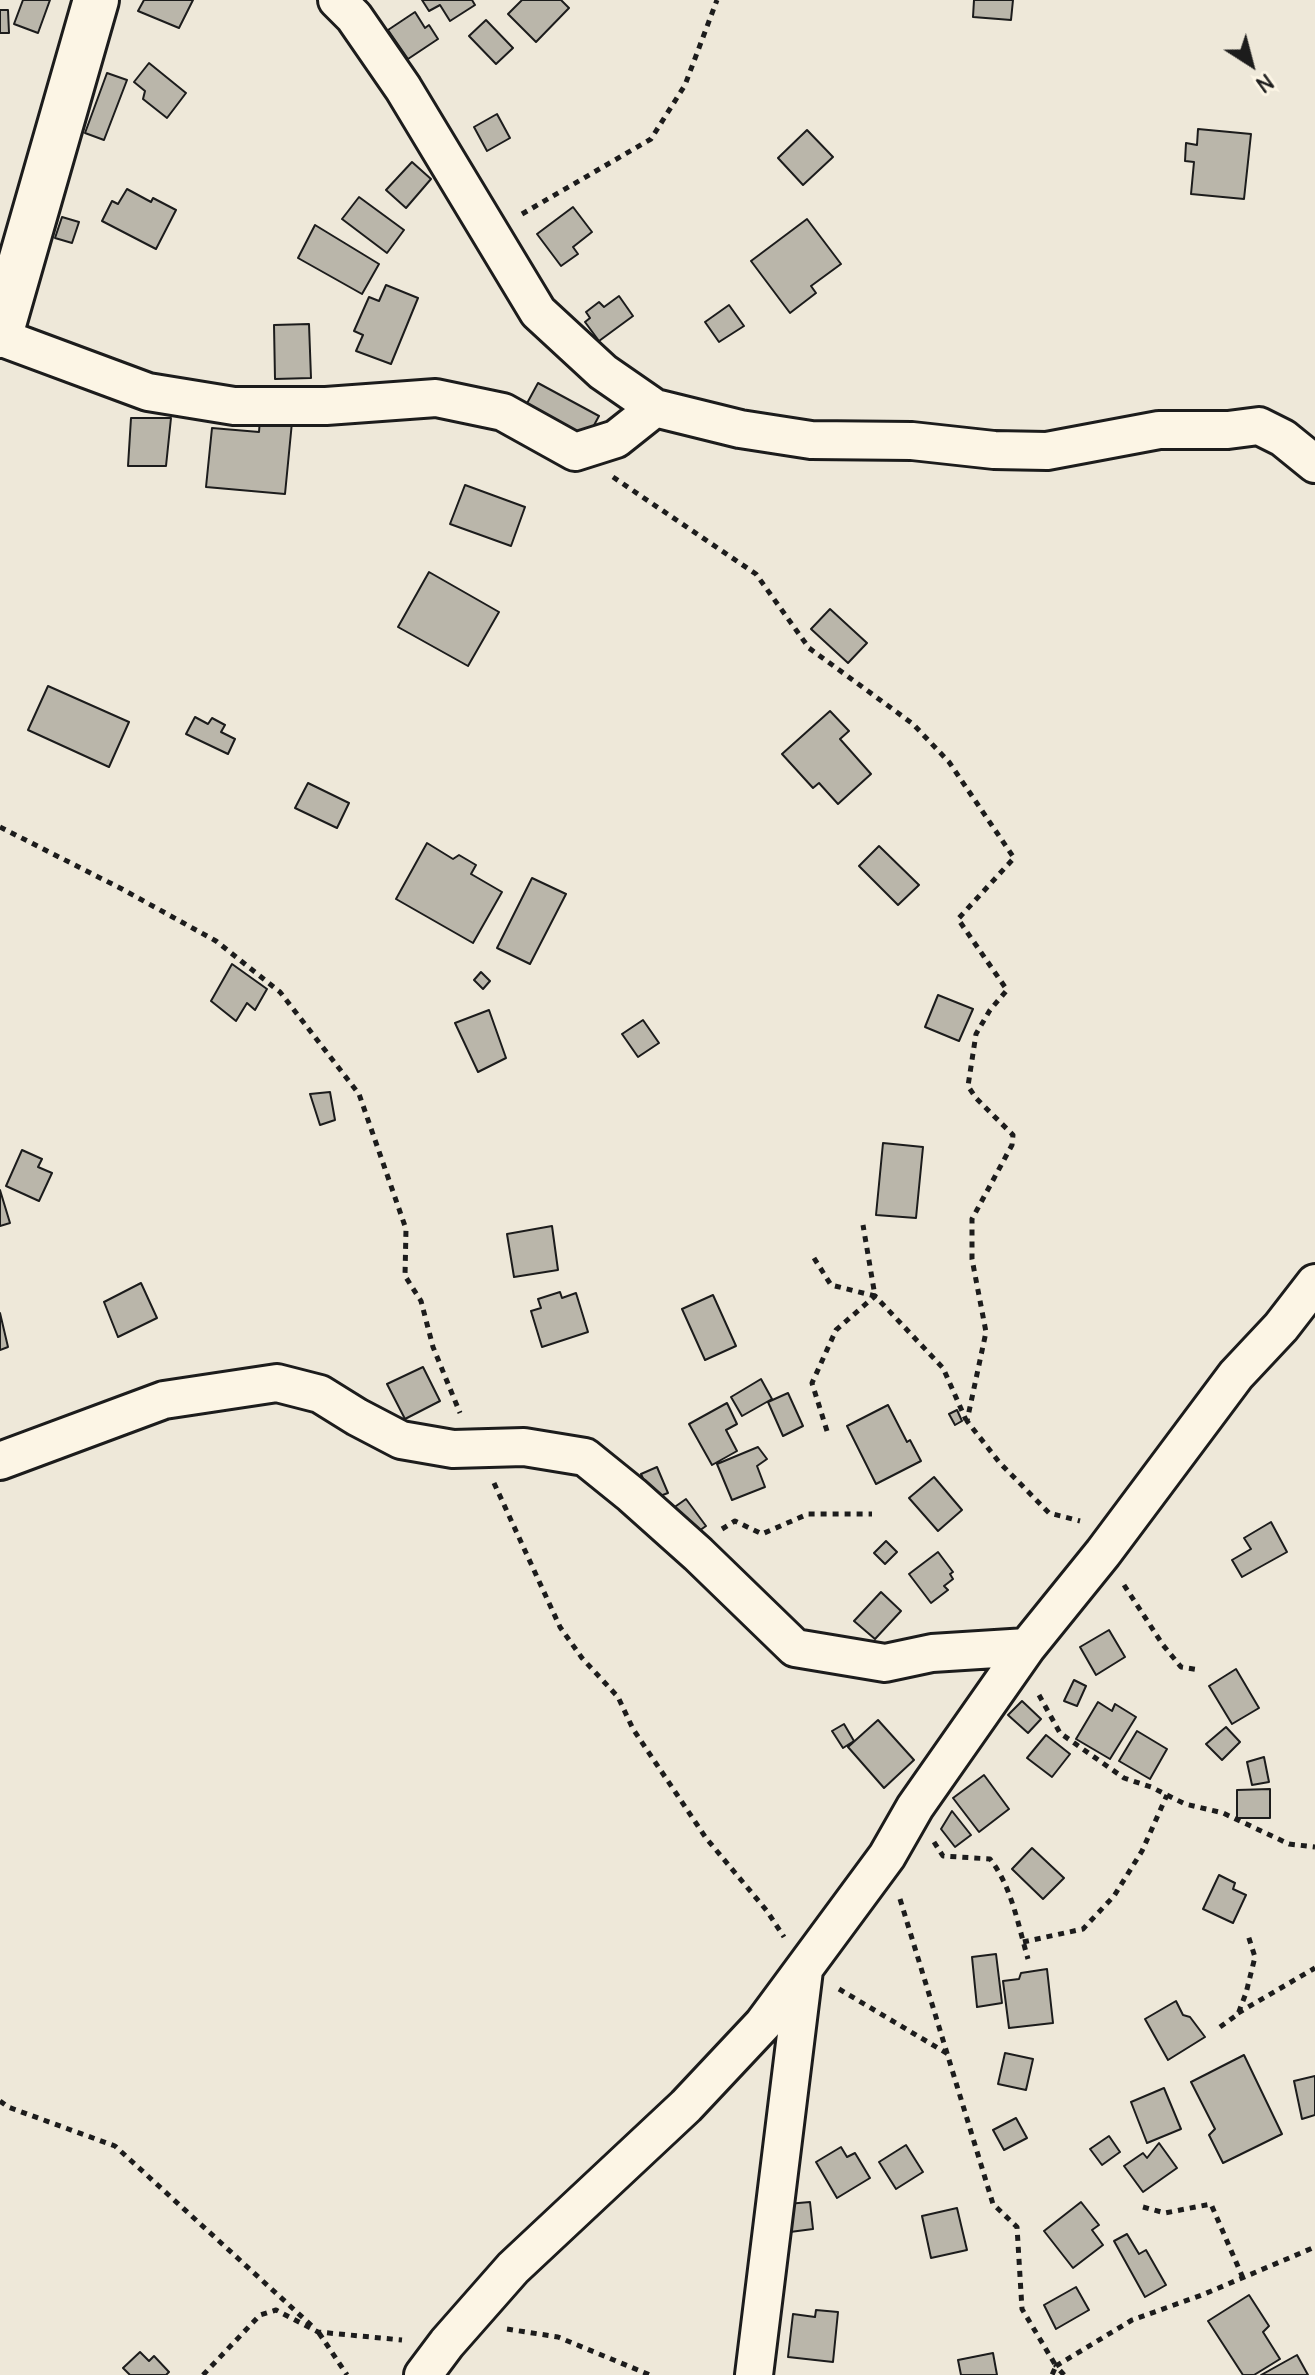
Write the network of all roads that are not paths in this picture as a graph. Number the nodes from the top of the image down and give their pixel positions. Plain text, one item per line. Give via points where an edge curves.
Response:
1 (96, 0) edge
2 (337, 0) edge
3 (0, 336) edge
4 (655, 408) junction
5 (1315, 464) edge
6 (1315, 1283) edge
7 (0, 1461) edge
8 (1027, 1647) junction
9 (804, 1968) junction
10 (423, 2375) edge
11 (754, 2375) edge

1 - 3 street
2 - 4 street via 403,88 538,312 603,372
3 - 4 street via 148,392 234,406 436,398 503,412 575,452 616,439
4 - 5 street via 811,440 912,441 994,450 1047,451 1159,430 1259,426
6 - 8 street via 1236,1375
7 - 8 street via 164,1400 277,1383 320,1394 401,1440 453,1449 524,1447 585,1457 690,1547 795,1648 885,1663 932,1653
8 - 9 street via 915,1807 887,1856
9 - 10 street via 763,2024 686,2106 513,2268
9 - 11 street

